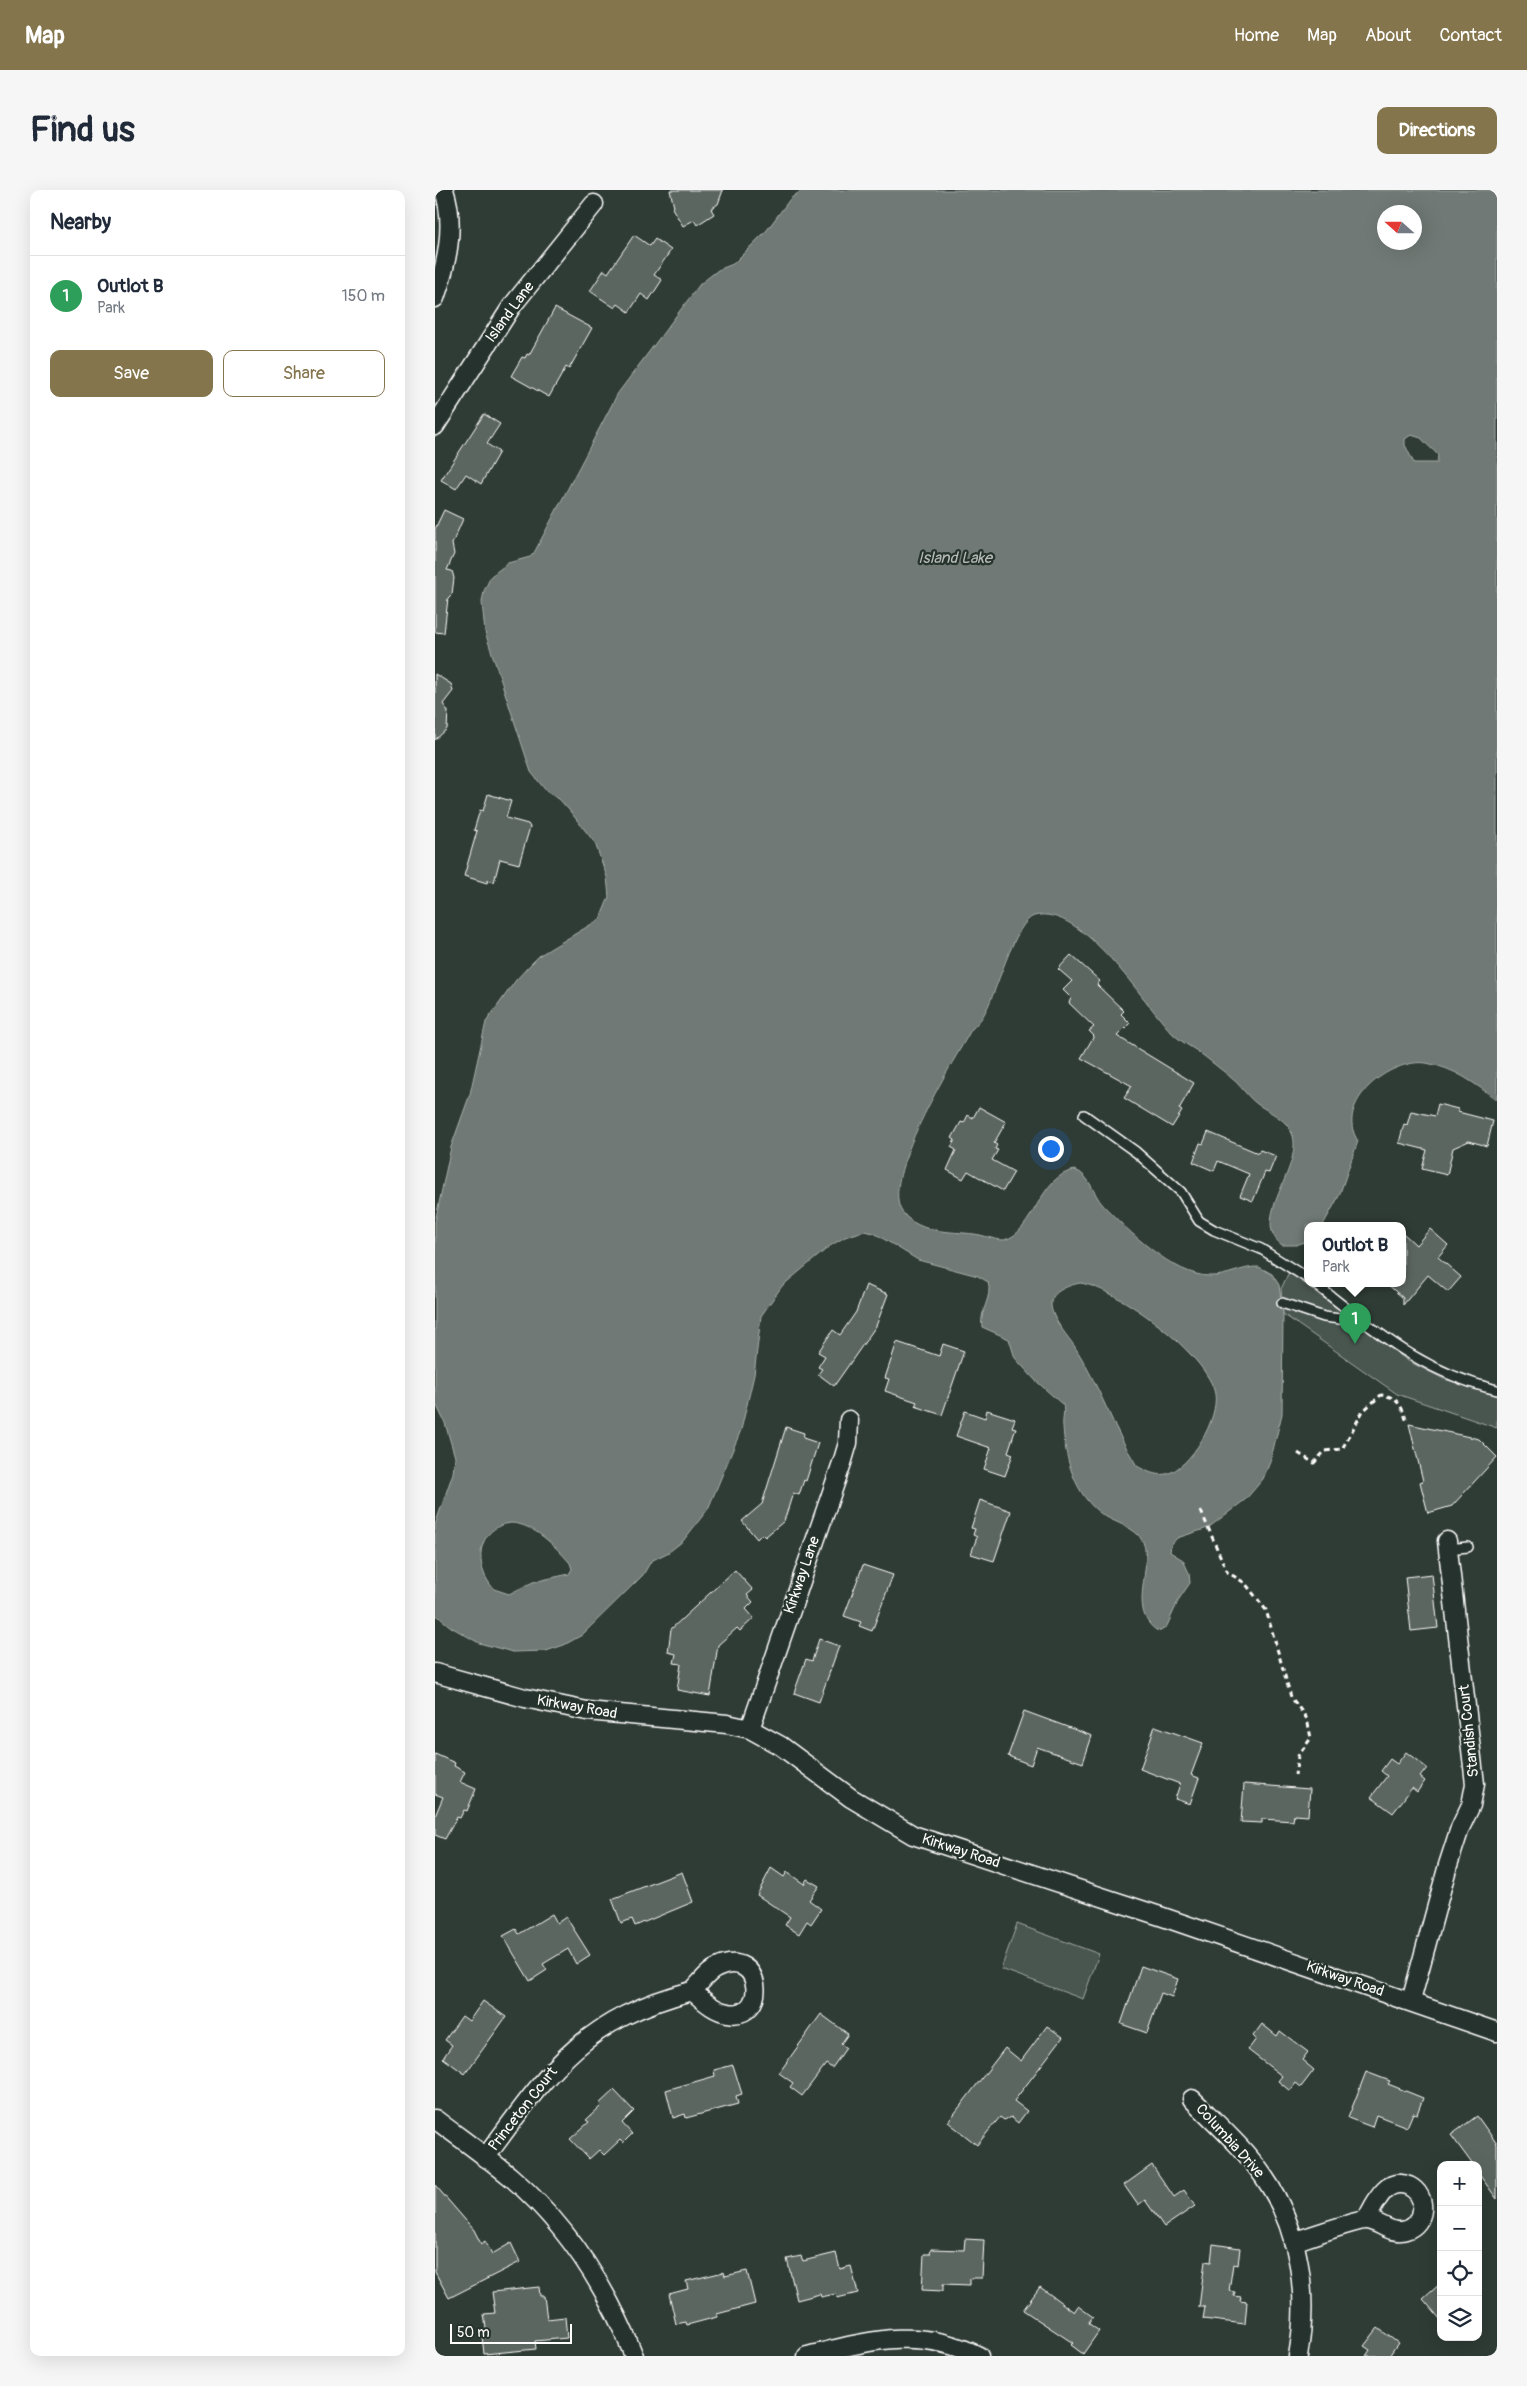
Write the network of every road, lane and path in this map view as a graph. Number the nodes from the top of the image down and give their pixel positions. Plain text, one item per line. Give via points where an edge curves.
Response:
1 (444, 190) edge
2 (594, 204) dead end
3 (435, 298) edge
4 (435, 426) edge
5 (1084, 1115) dead end
6 (1304, 1276) edge
7 (1319, 1287) edge
8 (1282, 1303) dead end
9 (1364, 1322) junction
10 (1497, 1390) edge
11 (849, 1420) dead end
12 (1407, 1423) dead end
13 (1298, 1453) dead end
14 (1201, 1511) dead end
15 (1448, 1545) joint
16 (1468, 1546) dead end
17 (435, 1673) edge
18 (750, 1730) junction
19 (1295, 1775) dead end
20 (692, 1992) dead end
21 (1411, 2001) junction
22 (1497, 2032) edge
23 (1192, 2099) dead end
24 (435, 2119) edge
25 (485, 2158) junction
26 (1366, 2220) dead end
27 (1293, 2242) junction
28 (634, 2356) edge
29 (807, 2356) edge
30 (979, 2356) edge
31 (1298, 2356) edge

1 - 3 street via 449,244 444,274
2 - 4 street, Island Lane via 512,306
5 - 6 lane via 1136,1152 1181,1192 1199,1222 1261,1249
7 - 9 lane
8 - 9 lane via 1324,1317
9 - 10 lane via 1436,1370
11 - 18 street, Kirkway Lane via 843,1460
12 - 13 path via 1404,1410 1394,1398 1381,1395 1363,1411 1342,1449 1325,1451 1314,1463
14 - 19 path via 1227,1572 1245,1583 1265,1610 1291,1698 1310,1726 1311,1738 1298,1756
15 - 16 lane
15 - 21 street, Standish Court via 1475,1784 1471,1805 1448,1865
17 - 18 street, Kirkway Road via 587,1711 727,1724
18 - 21 street, Kirkway Road via 781,1746 873,1813 913,1835
20 - 25 street, Princeton Court via 641,2007 590,2036 541,2082
21 - 22 street, Kirkway Road
23 - 27 street, Columbia Drive via 1265,2178 1281,2207
24 - 25 street
25 - 28 street via 534,2198 582,2256 611,2303
26 - 27 street
27 - 31 street, Columbia Drive via 1301,2272 1303,2298
29 - 30 street via 873,2340 903,2337 927,2338

